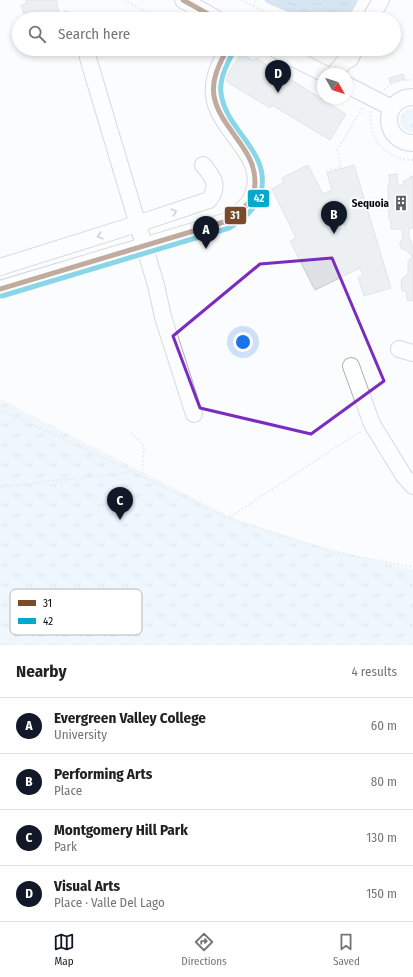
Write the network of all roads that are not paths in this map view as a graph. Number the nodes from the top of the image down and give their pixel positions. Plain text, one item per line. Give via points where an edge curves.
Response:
1 (183, 0) edge
2 (381, 0) edge
3 (205, 12) edge
4 (374, 12) edge
5 (224, 56) edge
6 (289, 56) edge
7 (352, 56) edge
8 (88, 58) dead end
9 (339, 68) edge
10 (317, 70) edge
11 (353, 88) edge
12 (413, 97) edge
13 (392, 108) junction
14 (413, 143) edge
15 (203, 165) dead end
16 (137, 224) junction
17 (143, 246) junction
18 (0, 267) edge
19 (0, 289) edge
20 (351, 366) dead end
21 (194, 414) dead end
22 (413, 486) edge

1 - 3 street
2 - 4 street
5 - 17 street via 214,82 214,95 223,120 253,164 256,183 254,194 240,213 227,221
6 - 10 street
7 - 9 street
8 - 16 street
11 - 13 street
12 - 13 street via 404,98
13 - 14 street via 389,122 394,136 407,143
16 -> 15 street via 209,200 214,192 214,185 211,175
16 - 17 street
16 -> 18 street
17 - 19 street
17 - 21 street
20 - 22 street via 372,424

